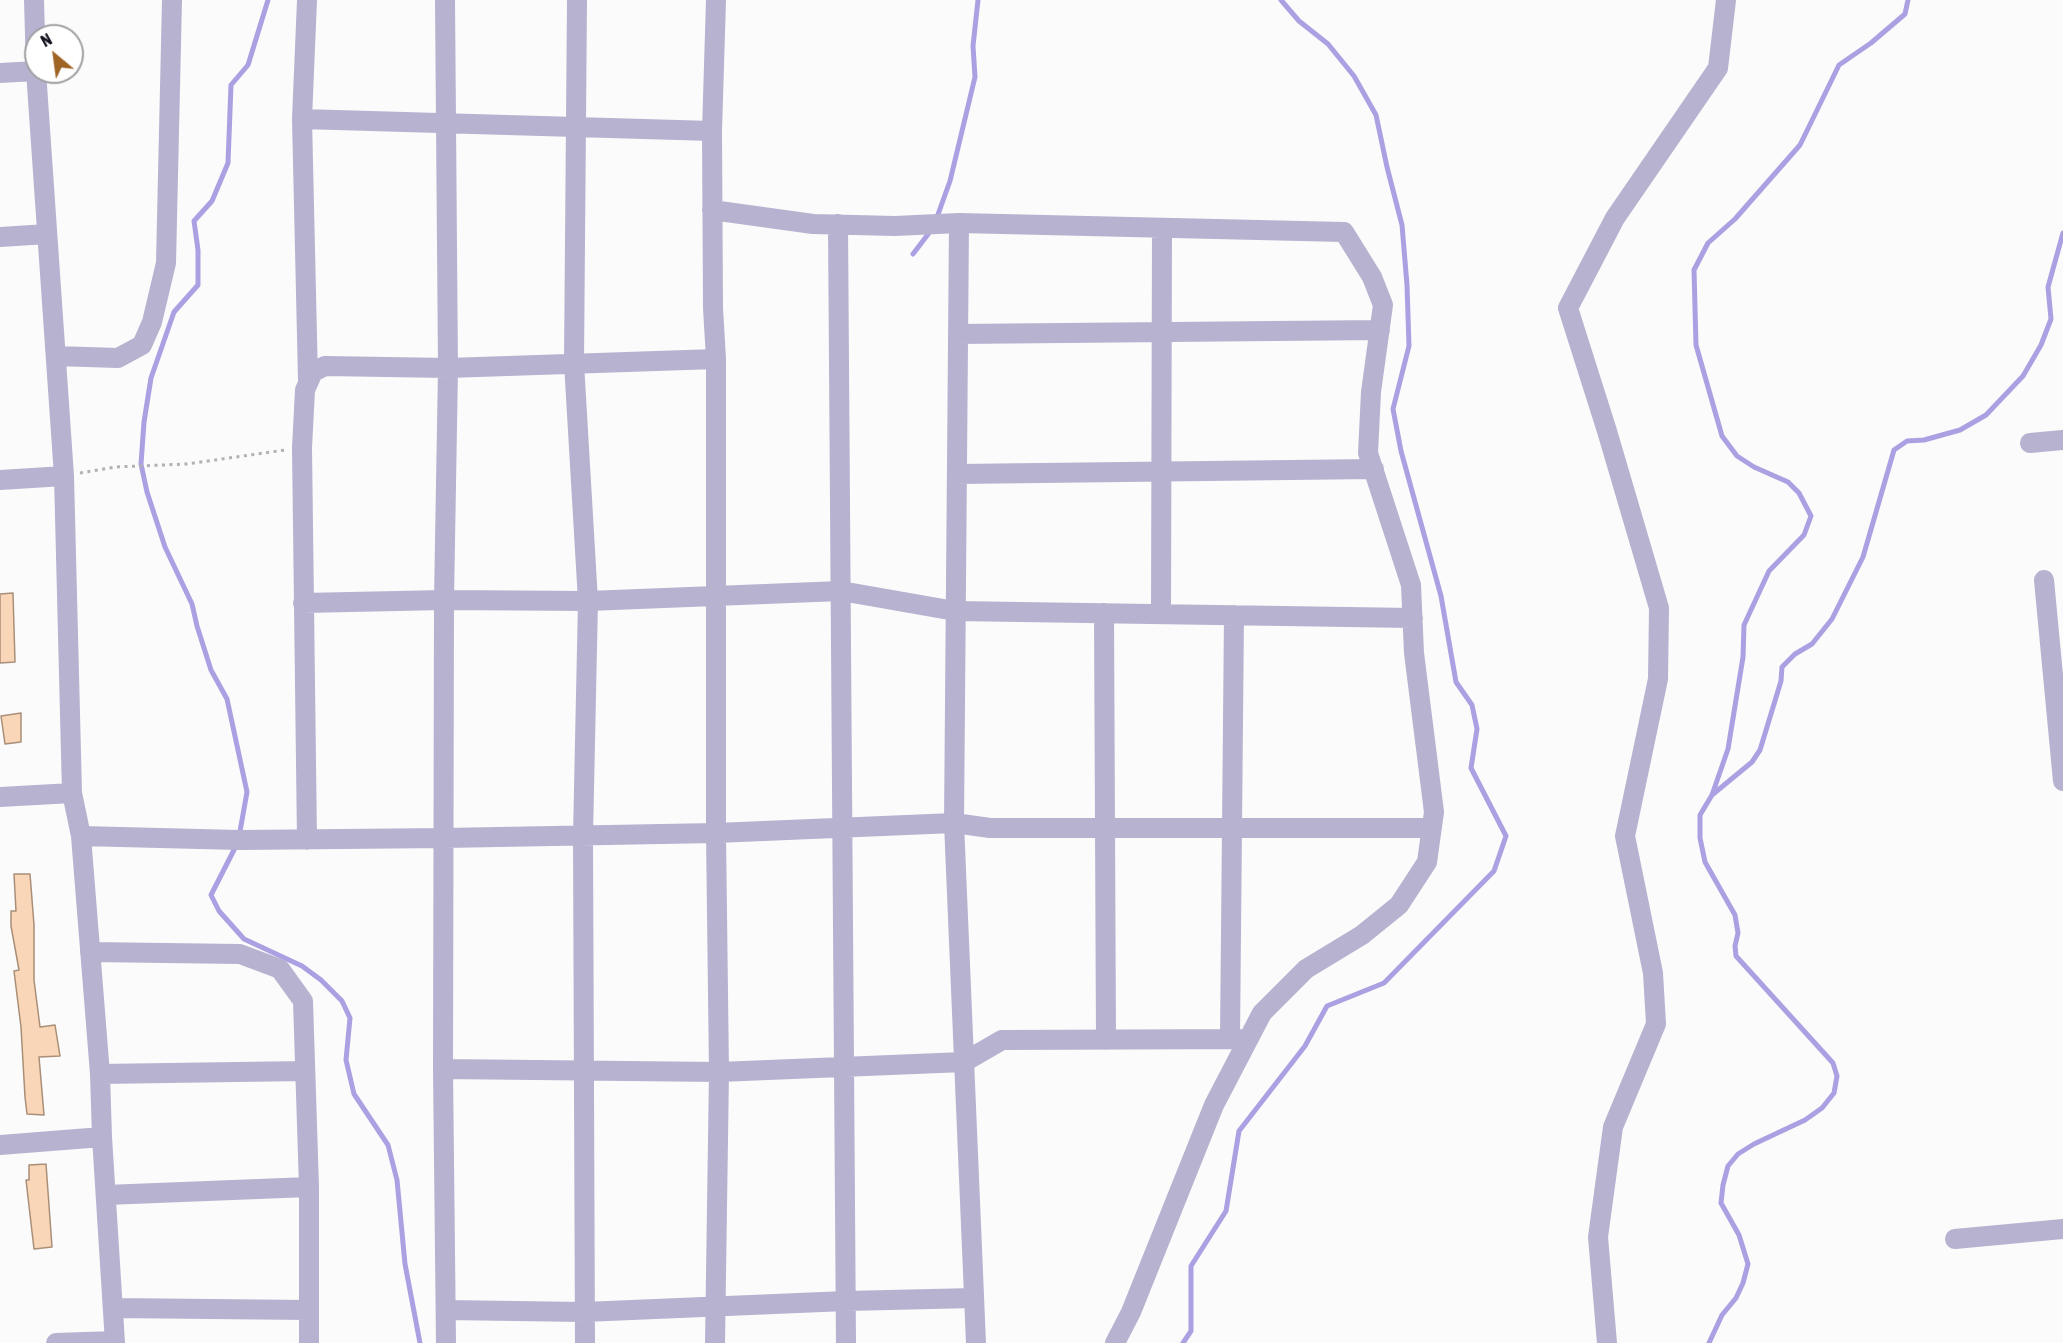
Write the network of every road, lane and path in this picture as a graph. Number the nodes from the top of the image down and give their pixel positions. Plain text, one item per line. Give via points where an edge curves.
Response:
1 (34, 0) edge
2 (172, 0) edge
3 (307, 0) edge
4 (445, 0) edge
5 (577, 0) edge
6 (716, 0) edge
7 (1726, 0) edge
8 (35, 24) edge
9 (24, 71) edge
10 (0, 73) edge
11 (37, 84) edge
12 (302, 119) junction
13 (445, 123) junction
14 (576, 127) junction
15 (712, 131) junction
16 (712, 210) junction
17 (959, 223) junction
18 (838, 224) junction
19 (1162, 228) junction
20 (47, 234) junction
21 (0, 237) edge
22 (1380, 330) junction
23 (1162, 332) junction
24 (958, 334) junction
25 (56, 356) junction
26 (716, 359) junction
27 (574, 363) junction
28 (448, 368) junction
29 (308, 380) junction
30 (2063, 440) edge
31 (2030, 443) dead end
32 (302, 448) junction
33 (1374, 469) junction
34 (1161, 472) junction
35 (957, 474) junction
36 (64, 476) junction
37 (0, 480) edge
38 (2044, 580) dead end
39 (841, 591) junction
40 (715, 596) junction
41 (444, 600) junction
42 (588, 601) junction
43 (303, 603) junction
44 (956, 611) junction
45 (1104, 613) junction
46 (1161, 614) junction
47 (1234, 615) junction
48 (1413, 618) junction
49 (2059, 693) edge
50 (2063, 780) edge
51 (72, 793) junction
52 (0, 797) edge
53 (954, 823) junction
54 (843, 828) junction
55 (1105, 828) junction
56 (1232, 828) junction
57 (1432, 828) junction
58 (716, 834) junction
59 (81, 836) junction
60 (583, 836) junction
61 (444, 838) junction
62 (307, 840) junction
63 (90, 952) junction
64 (1239, 1039) junction
65 (1106, 1040) junction
66 (964, 1062) junction
67 (844, 1067) junction
68 (443, 1069) junction
69 (305, 1071) junction
70 (584, 1071) junction
71 (719, 1072) junction
72 (100, 1074) junction
73 (102, 1137) junction
74 (0, 1145) edge
75 (309, 1187) junction
76 (106, 1195) junction
77 (2063, 1229) edge
78 (1955, 1239) dead end
79 (974, 1298) junction
80 (846, 1300) junction
81 (714, 1306) junction
82 (113, 1308) junction
83 (308, 1310) junction
84 (446, 1310) junction
85 (584, 1312) junction
86 (115, 1342) edge
87 (56, 1343) edge
88 (309, 1343) edge
89 (446, 1343) edge
90 (585, 1343) edge
91 (715, 1343) edge
92 (846, 1343) edge
93 (976, 1343) edge
94 (1115, 1343) edge
95 (1607, 1343) edge

1 - 8 street
2 - 25 street via 166,263 152,322 142,345 118,358
3 - 12 street
4 - 13 street
5 - 14 street
6 - 15 street
7 - 95 street via 1718,68 1615,218 1568,308 1659,609 1658,680 1625,836 1653,973 1656,1024 1613,1126 1598,1237
9 - 10 street
11 - 20 street
12 - 13 street
12 - 29 street
13 - 14 street
13 - 28 street
14 - 15 street
14 - 27 street
15 - 16 street
16 - 18 street
16 - 26 street
17 - 18 street
17 - 19 street
17 - 24 street
18 - 39 street
19 - 22 street via 1344,232 1372,277 1383,305
19 - 23 street
20 - 21 street
20 - 25 street
22 - 23 street
22 - 33 street via 1368,453
23 - 24 street
23 - 34 street
24 - 35 street
25 - 36 street
26 - 27 street
26 - 40 street
27 - 28 street
27 - 42 street
28 - 29 street via 325,366
28 - 41 street
29 - 32 street
30 - 31 street
32 - 36 path
32 - 43 street
33 - 34 street
33 - 48 street via 1411,585
34 - 35 street
34 - 46 street
35 - 44 street
36 - 37 street
36 - 51 street
38 - 49 street
39 - 40 street
39 - 44 street
39 - 54 street
40 - 42 street
40 - 58 street
41 - 42 street
41 - 43 street
41 - 61 street
42 - 60 street
43 - 62 street
44 - 45 street
44 - 53 street
45 - 46 street
45 - 55 street
46 - 47 street
47 - 48 street
47 - 56 street
48 - 57 street via 1434,812
49 - 50 street
51 - 52 street
51 - 59 street
53 - 54 street
53 - 55 street via 990,828
53 - 66 street
54 - 58 street
54 - 67 street
55 - 56 street
55 - 65 street
56 - 57 street
56 - 64 street
57 - 64 street via 1427,862 1399,905 1362,935 1306,969
58 - 60 street
58 - 71 street
59 - 62 street
59 - 63 street
60 - 61 street
60 - 70 street
61 - 62 street
61 - 68 street
63 - 69 street via 240,954 280,969 303,1001
63 - 72 street
64 - 65 street
64 - 94 street via 1131,1312
65 - 66 street via 1002,1040
66 - 67 street
66 - 79 street
67 - 71 street
67 - 80 street
68 - 70 street
68 - 84 street
69 - 72 street
69 - 75 street
70 - 71 street
70 - 85 street
71 - 81 street
72 - 73 street
73 - 74 street
73 - 76 street
75 - 76 street
75 - 83 street
76 - 82 street
77 - 78 street
79 - 80 street
79 - 93 street
80 - 81 street
80 - 92 street
81 - 85 street
81 - 91 street
82 - 83 street
82 - 86 street
83 - 88 street
84 - 85 street
84 - 89 street
85 - 90 street
86 - 87 street

